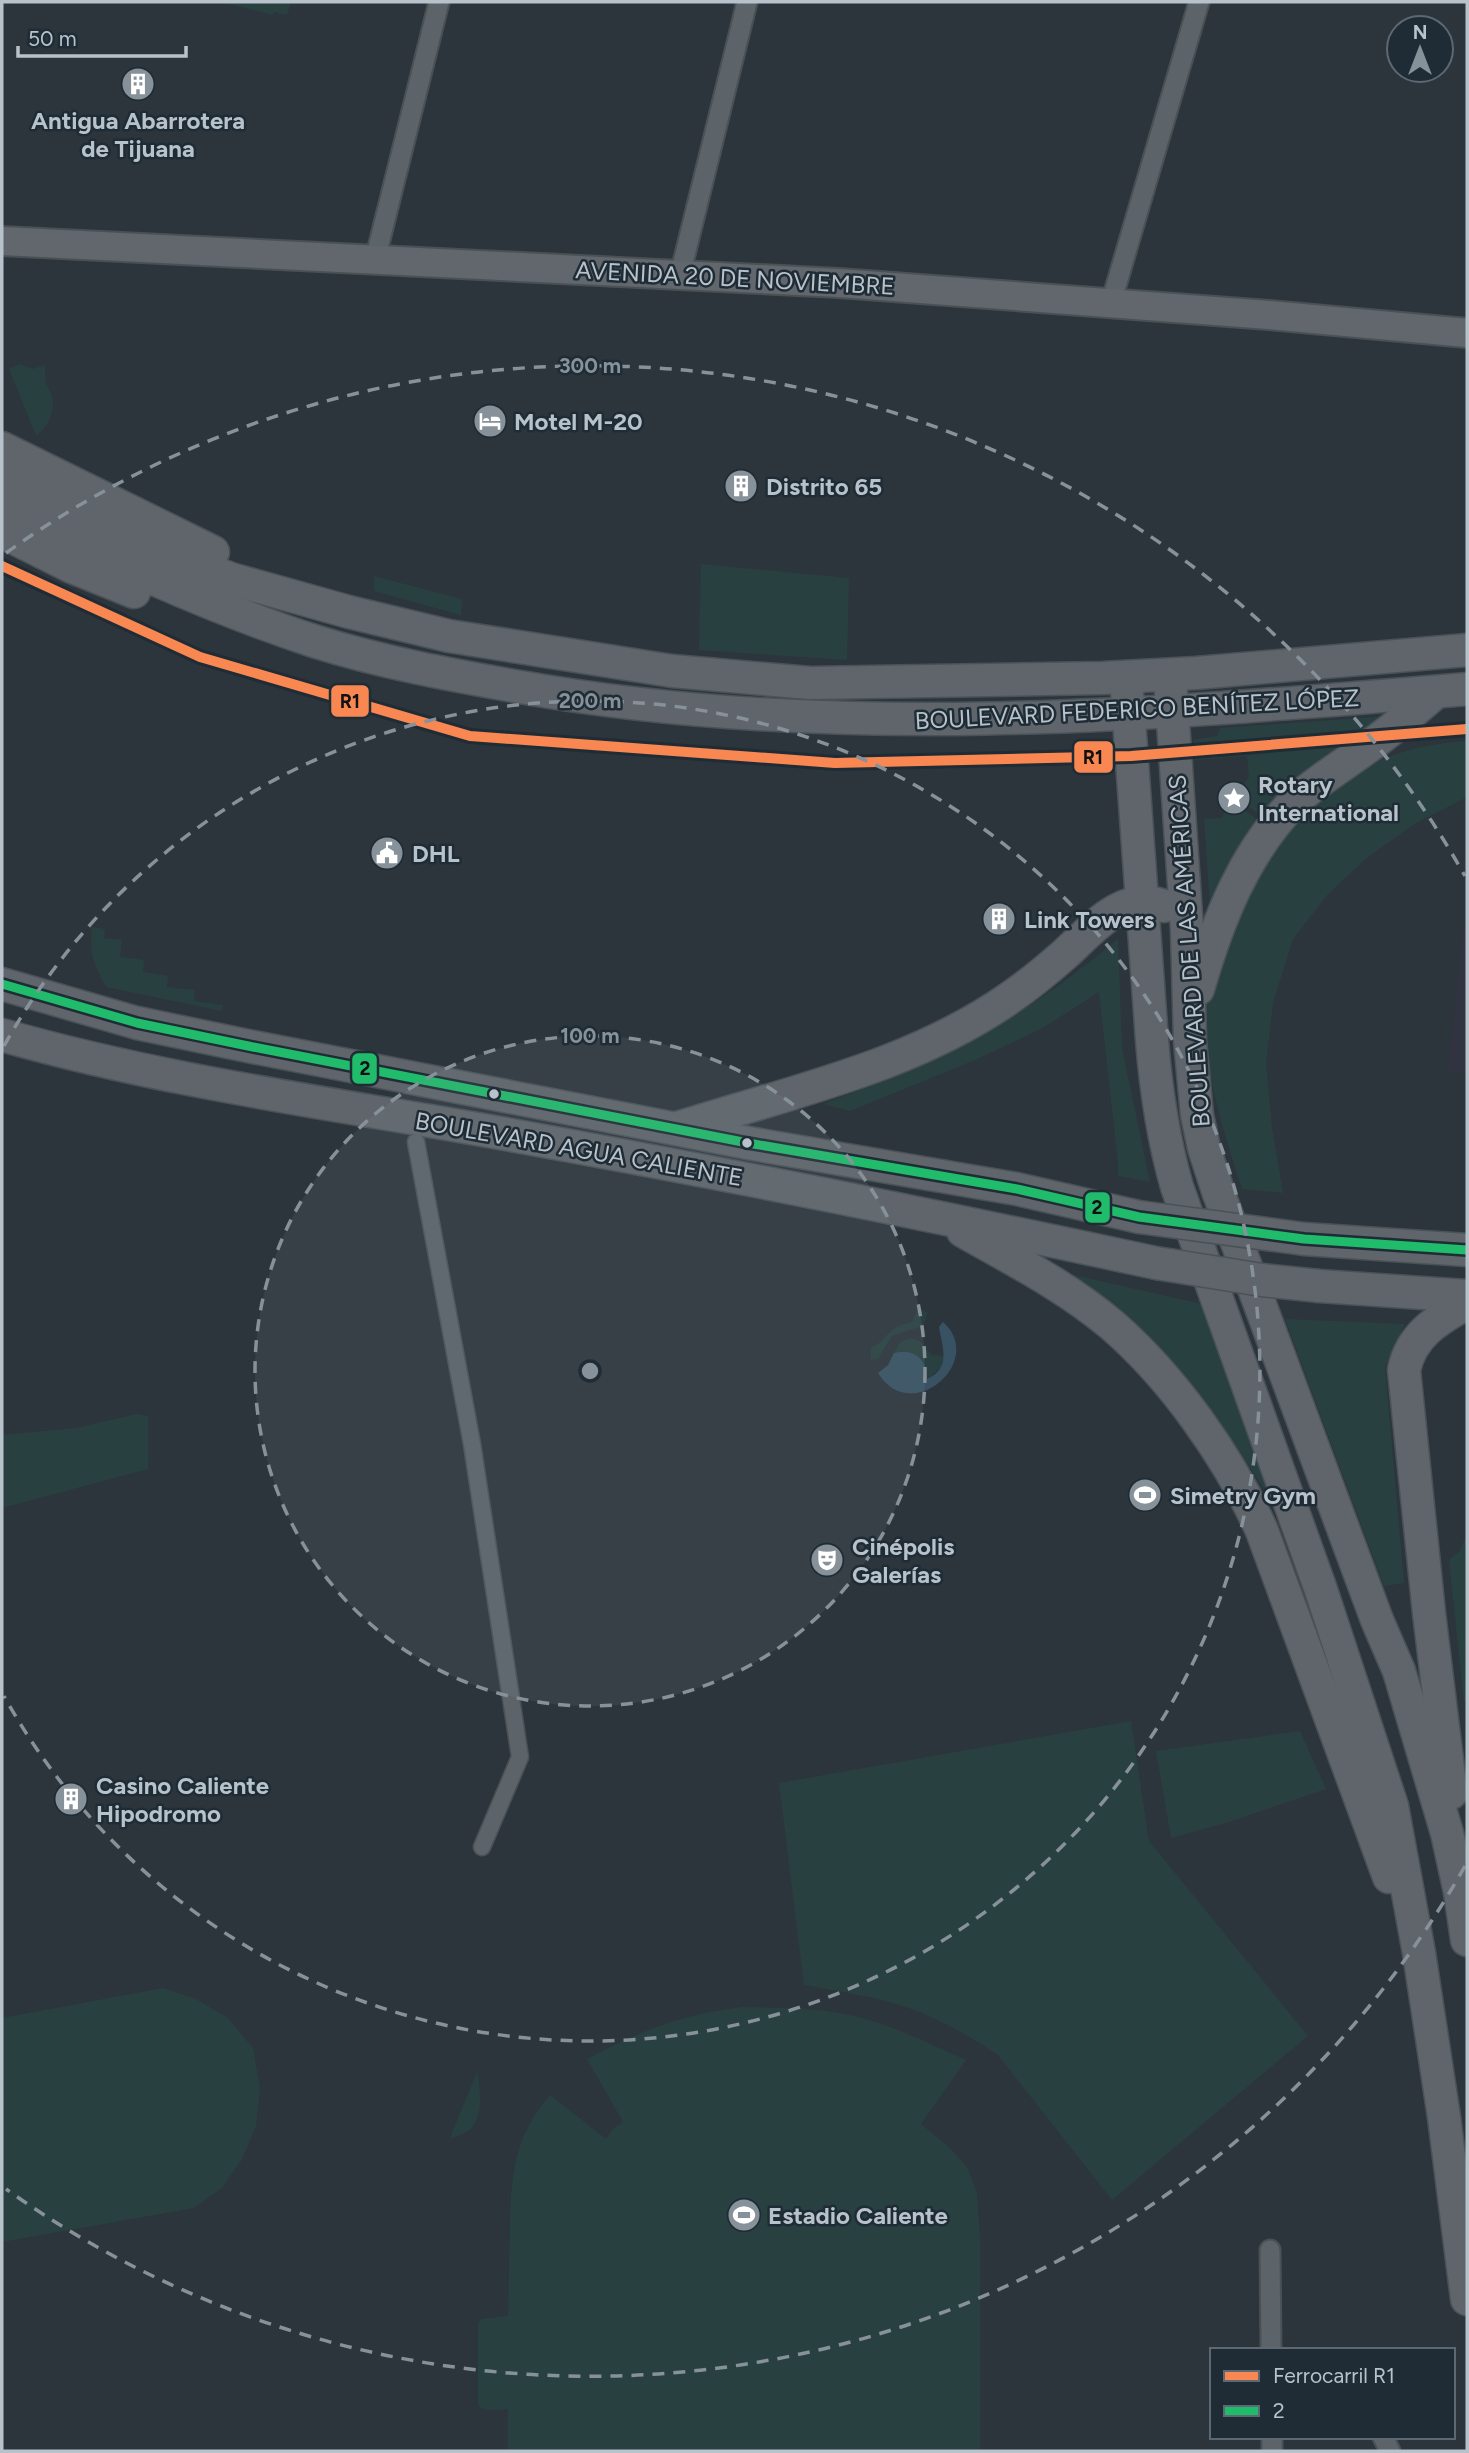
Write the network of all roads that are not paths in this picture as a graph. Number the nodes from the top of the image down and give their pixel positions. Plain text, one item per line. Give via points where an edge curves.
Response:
1 (439, 2) edge
2 (747, 2) edge
3 (1199, 2) edge
4 (2, 241) edge
5 (375, 260) junction
6 (680, 275) junction
7 (1111, 303) junction
8 (1467, 333) edge
9 (2, 448) edge
10 (2, 479) edge
11 (2, 508) edge
12 (2, 532) edge
13 (349, 612) junction
14 (316, 642) junction
15 (1467, 650) edge
16 (1170, 675) junction
17 (1126, 678) junction
18 (1452, 691) edge
19 (1173, 711) junction
20 (1128, 714) junction
21 (1143, 903) junction
22 (1187, 930) junction
23 (2, 984) edge
24 (1190, 1017) junction
25 (2, 1035) edge
26 (676, 1128) junction
27 (416, 1142) dead end
28 (934, 1215) junction
29 (1467, 1250) edge
30 (1467, 1296) edge
31 (1467, 1303) edge
32 (1427, 1595) junction
33 (1377, 1620) junction
34 (1334, 1626) junction
35 (1298, 1631) junction
36 (482, 1847) dead end
37 (1460, 1892) junction
38 (1467, 1940) edge
39 (1423, 1981) junction
40 (1270, 2250) dead end
41 (1467, 2300) edge
42 (1271, 2348) edge

1 - 5 street
2 - 6 street
3 - 7 street
4 - 5 main road, AVENIDA 20 DE NOVIEMBRE
5 - 6 main road, AVENIDA 20 DE NOVIEMBRE
6 - 7 main road, AVENIDA 20 DE NOVIEMBRE
7 - 8 main road, AVENIDA 20 DE NOVIEMBRE
9 - 13 main road via 246,568
10 - 13 main road, BOULEVARD FEDERICO BENÍTEZ LÓPEZ via 231,579
11 - 14 main road, BOULEVARD FEDERICO BENÍTEZ LÓPEZ via 182,590
12 - 14 main road via 72,567 236,634 277,643
13 - 17 main road, BOULEVARD FEDERICO BENÍTEZ LÓPEZ via 449,636 682,673 810,682
14 - 20 main road, BOULEVARD FEDERICO BENÍTEZ LÓPEZ via 474,679 674,709 905,721
15 - 16 main road, BOULEVARD FEDERICO BENÍTEZ LÓPEZ
16 - 17 main road, BOULEVARD FEDERICO BENÍTEZ LÓPEZ
16 - 19 main road, BOULEVARD DE LAS AMÉRICAS
17 - 20 main road, BOULEVARD DE LAS AMÉRICAS
18 - 19 main road, BOULEVARD FEDERICO BENÍTEZ LÓPEZ
18 - 24 main road via 1298,799 1266,835 1250,857 1221,918
19 - 20 main road, BOULEVARD FEDERICO BENÍTEZ LÓPEZ
19 - 22 main road, BOULEVARD DE LAS AMÉRICAS
20 - 21 main road, BOULEVARD DE LAS AMÉRICAS
21 - 22 main road via 1169,908
21 - 26 main road via 1113,911 1013,996 930,1044 849,1076
21 - 34 main road, BOULEVARD DE LAS AMÉRICAS via 1164,1142
22 - 24 main road, BOULEVARD DE LAS AMÉRICAS
23 - 26 main road, BOULEVARD AGUA CALIENTE via 150,1026
24 - 33 main road, BOULEVARD DE LAS AMÉRICAS via 1204,1148
25 - 28 main road, BOULEVARD AGUA CALIENTE via 167,1075
26 - 29 main road, BOULEVARD AGUA CALIENTE, bridge via 1017,1189 1139,1217 1304,1238
27 - 36 street via 472,1444 520,1756
28 - 30 main road, BOULEVARD AGUA CALIENTE, bridge via 1156,1263 1262,1280
28 - 35 main road via 1084,1304 1156,1366 1247,1497
31 - 32 main road via 1428,1328 1410,1349 1404,1370
32 - 33 main road via 1410,1611
32 - 37 main road
33 - 34 main road
33 - 37 main road, BOULEVARD DE LAS AMÉRICAS via 1399,1671 1429,1769
34 - 35 main road
34 - 39 main road, BOULEVARD DE LAS AMÉRICAS via 1392,1806
35 - 39 main road via 1373,1829
37 - 38 main road, BOULEVARD DE LAS AMÉRICAS
39 - 41 main road, BOULEVARD DE LAS AMÉRICAS
40 - 42 street

